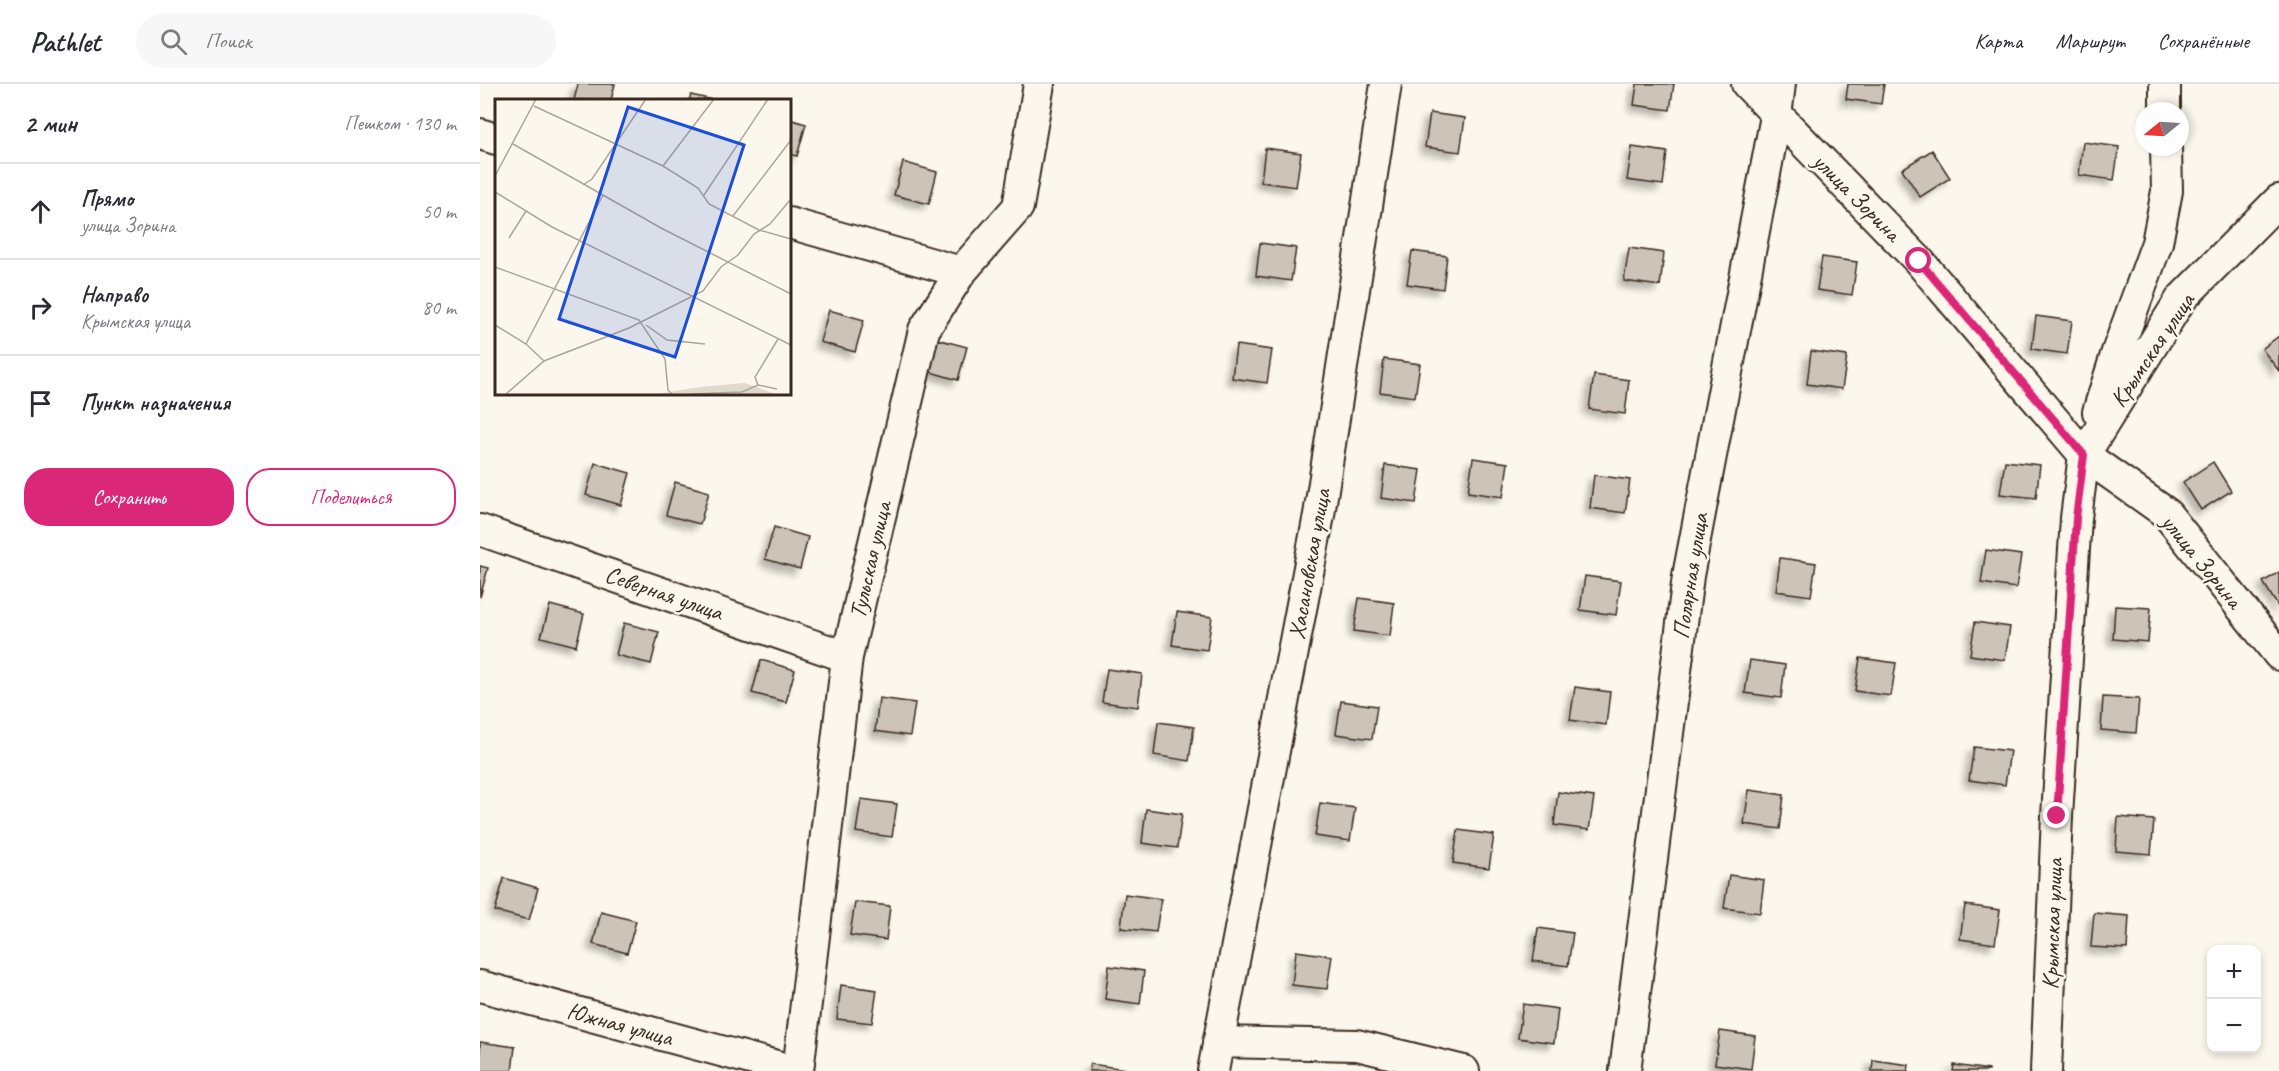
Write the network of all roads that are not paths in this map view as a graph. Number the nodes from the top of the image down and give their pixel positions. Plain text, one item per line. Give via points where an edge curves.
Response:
1 (1039, 84) edge
2 (1386, 84) edge
3 (1747, 84) edge
4 (1780, 84) edge
5 (2165, 84) edge
6 (2165, 102) edge
7 (1776, 116) junction
8 (480, 134) edge
9 (495, 139) edge
10 (2166, 156) edge
11 (2279, 200) edge
12 (790, 223) edge
13 (961, 272) junction
14 (2084, 455) junction
15 (480, 530) edge
16 (2279, 655) edge
17 (847, 657) junction
18 (480, 986) edge
19 (1218, 1042) junction
20 (796, 1071) edge
21 (1213, 1071) edge
22 (1464, 1071) edge
23 (1625, 1071) edge
24 (2046, 1071) edge

1 - 13 street, Тульская улица via 1018,207
2 - 19 street, Хасановская улица via 1319,515
3 - 7 street, улица Зорина
4 - 7 street, Полярная улица
5 - 6 street
7 - 14 street, улица Зорина via 1919,261
7 - 23 street, Полярная улица via 1688,576
8 - 9 street
10 - 14 street, Крымская улица via 2167,191 2157,243
11 - 14 street, Крымская улица via 2181,299
12 - 13 street
13 - 17 street, Тульская улица via 924,330
14 - 16 street, улица Зорина via 2166,513
14 - 24 street, Крымская улица via 2076,518 2057,816
15 - 17 street, Северная улица
17 - 20 street, Тульская улица
18 - 20 street, Южная улица
19 - 21 street
19 - 22 street via 1357,1046

